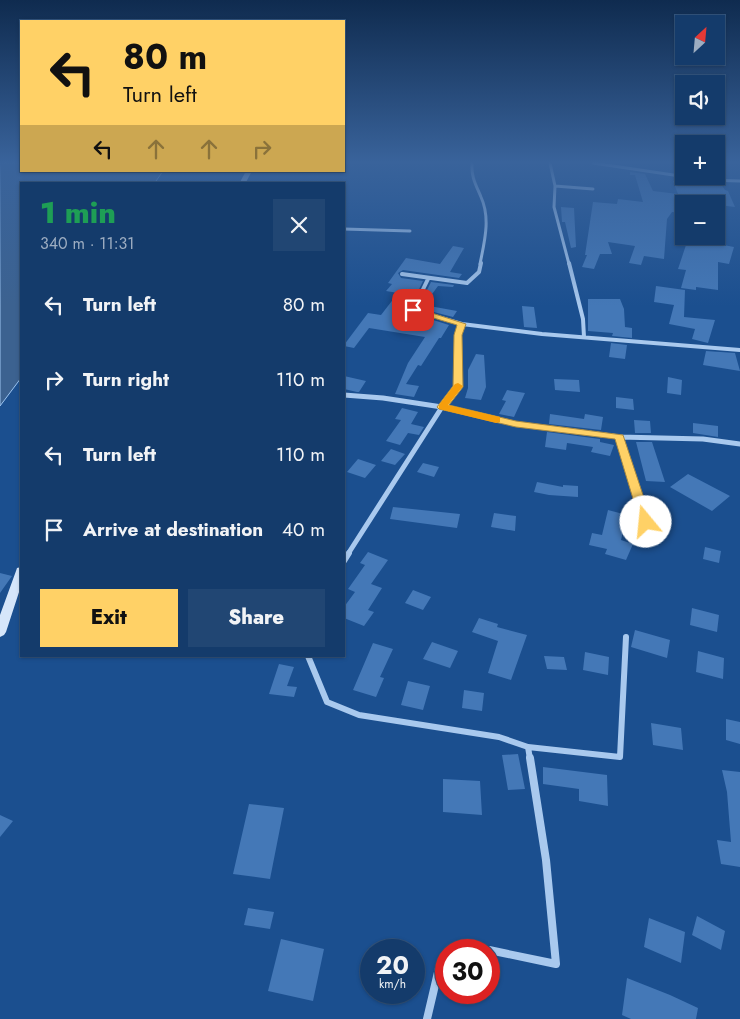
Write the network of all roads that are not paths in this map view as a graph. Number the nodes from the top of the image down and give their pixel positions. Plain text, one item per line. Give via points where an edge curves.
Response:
1 (483, 211) edge
2 (555, 211) edge
3 (345, 230) edge
4 (410, 231) dead end
5 (402, 274) dead end
6 (428, 279) junction
7 (462, 324) junction
8 (584, 337) junction
9 (740, 350) edge
10 (345, 395) edge
11 (442, 407) junction
12 (620, 437) junction
13 (740, 444) edge
14 (646, 522) dead end
15 (345, 558) edge
16 (20, 574) edge
17 (0, 632) edge
18 (626, 637) dead end
19 (308, 657) edge
20 (528, 748) junction
21 (500, 952) edge
22 (435, 985) edge
23 (427, 1019) edge

1 - 6 street via 487,229 479,272 467,283
2 - 8 street via 584,320
3 - 4 street
5 - 6 street
6 - 7 street via 413,310
7 - 8 street
7 - 11 street via 458,335 458,387
8 - 9 street
10 - 11 street
11 - 12 street via 516,424
11 - 15 street
12 - 13 street via 702,438
12 - 14 street
16 - 17 main road
18 - 20 street via 620,758
19 - 20 street via 327,702 359,715 499,737
20 - 21 street via 546,860 556,964
22 - 23 street

